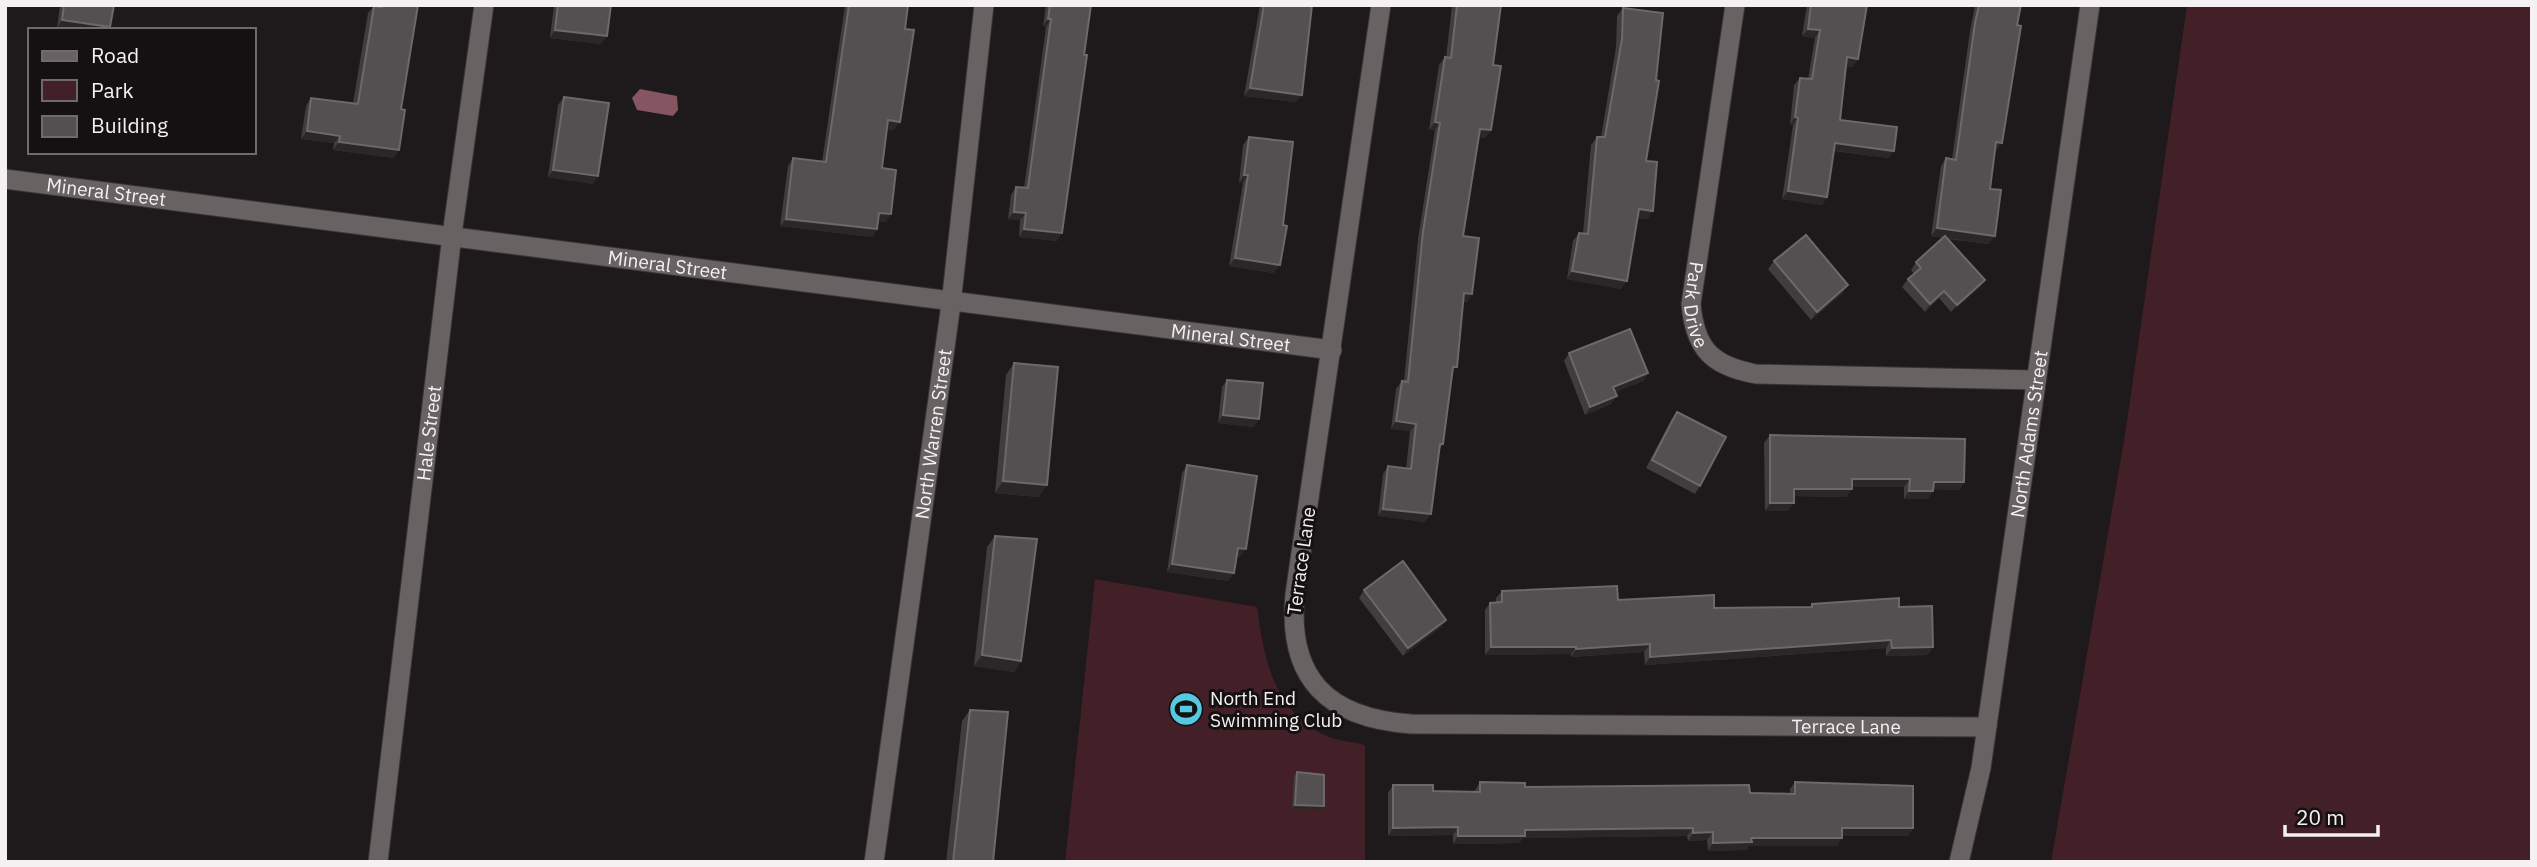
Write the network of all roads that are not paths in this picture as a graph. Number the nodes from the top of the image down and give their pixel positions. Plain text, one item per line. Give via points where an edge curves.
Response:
1 (484, 5) edge
2 (984, 5) edge
3 (1381, 5) edge
4 (1735, 5) edge
5 (2091, 5) edge
6 (5, 179) edge
7 (452, 235) junction
8 (951, 304) junction
9 (1332, 350) junction
10 (2036, 380) junction
11 (1987, 727) junction
12 (378, 862) edge
13 (874, 862) edge
14 (1959, 862) edge

1 - 7 street, Hale Street
2 - 8 street, North Warren Street
3 - 9 street, Terrace Lane
4 - 10 street, Park Drive via 1690,304 1701,346 1734,370 1756,374
5 - 10 street, North Adams Street
6 - 7 street, Mineral Street
7 - 8 street, Mineral Street
7 - 12 street, Hale Street
8 - 9 street, Mineral Street
8 - 13 street, North Warren Street
9 - 11 street, Terrace Lane via 1292,625 1309,677 1331,700 1354,714 1411,724
10 - 11 street, North Adams Street
11 - 14 street, North Adams Street

